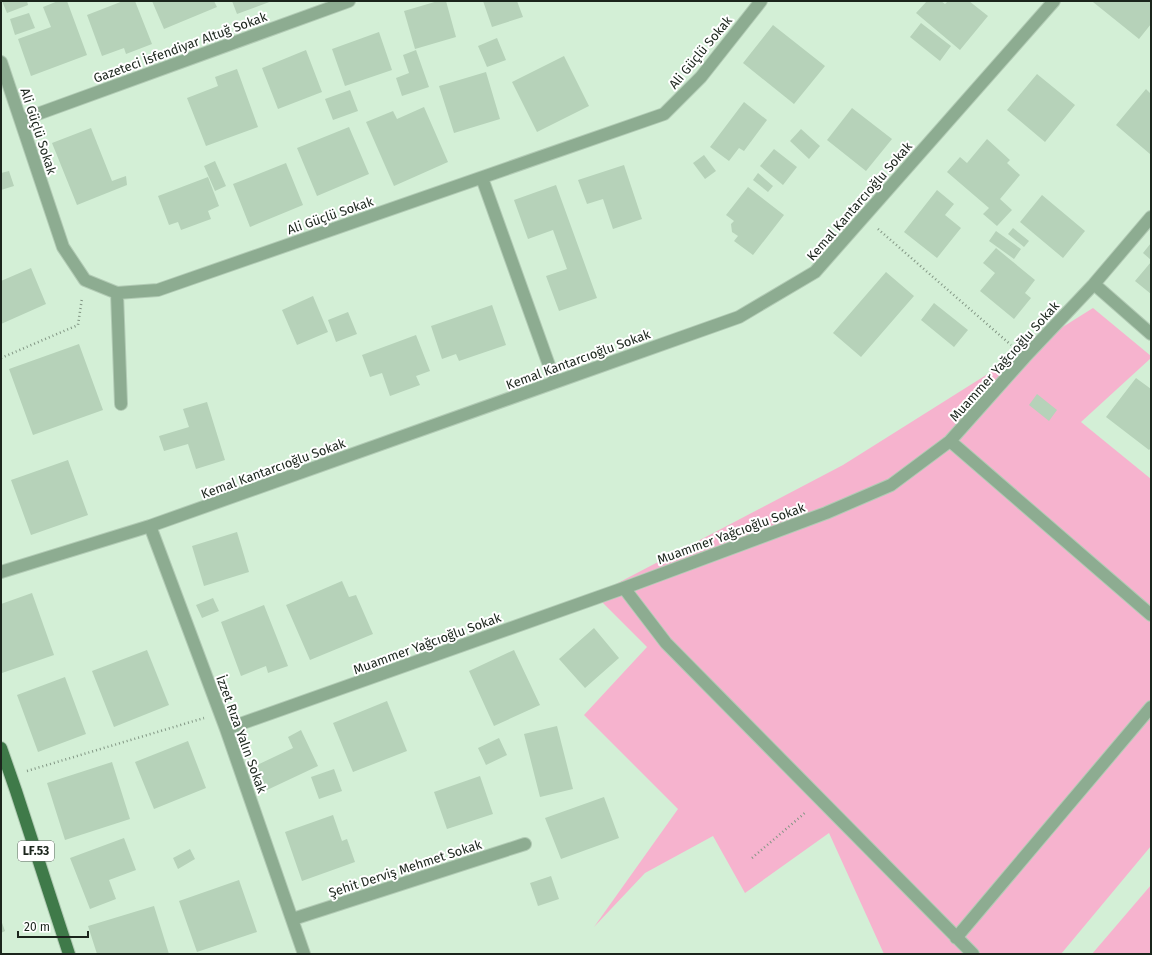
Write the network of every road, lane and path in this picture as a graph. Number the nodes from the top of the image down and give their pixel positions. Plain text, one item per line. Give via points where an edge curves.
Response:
1 (349, 1) edge
2 (1054, 1) edge
3 (755, 4) edge
4 (1, 62) edge
5 (21, 120) junction
6 (482, 178) junction
7 (864, 216) junction
8 (1151, 217) edge
9 (85, 280) junction
10 (1094, 284) junction
11 (117, 293) junction
12 (1151, 334) edge
13 (1025, 357) junction
14 (1, 358) edge
15 (555, 382) junction
16 (121, 404) dead end
17 (950, 442) junction
18 (150, 526) junction
19 (1, 572) edge
20 (624, 588) junction
21 (1151, 615) edge
22 (1151, 707) edge
23 (221, 713) junction
24 (226, 728) junction
25 (1, 748) edge
26 (11, 776) junction
27 (820, 800) junction
28 (525, 844) dead end
29 (752, 858) dead end
30 (293, 919) junction
31 (956, 938) junction
32 (69, 954) edge
33 (304, 954) edge
34 (973, 954) edge

1 - 5 street, Gazeteci İsfendiyar Altuğ Sokak
2 - 7 street, Kemal Kantarcıoğlu Sokak
3 - 6 street, Ali Güçlü Sokak via 700,78 664,114
4 - 5 street, Ali Güçlü Sokak
5 - 9 street, Ali Güçlü Sokak via 63,247
6 - 11 street, Ali Güçlü Sokak via 158,290
6 - 15 street
7 - 13 path
7 - 15 street, Kemal Kantarcıoğlu Sokak via 815,272 739,317
8 - 10 street, Muammer Yağcıoğlu Sokak
9 - 11 street, Ali Güçlü Sokak
9 - 14 path via 78,325
10 - 12 street
10 - 13 street, Muammer Yağcıoğlu Sokak
11 - 16 street
13 - 17 street, Muammer Yağcıoğlu Sokak
15 - 18 street, Kemal Kantarcıoğlu Sokak
17 - 20 street, Muammer Yağcıoğlu Sokak via 892,486
17 - 21 street
18 - 19 street, Kemal Kantarcıoğlu Sokak
18 - 23 street, İzzet Rıza Yalın Sokak
20 - 24 street, Muammer Yağcıoğlu Sokak
20 - 27 street via 666,644
22 - 31 street
23 - 24 street, İzzet Rıza Yalın Sokak
23 - 26 path
24 - 30 street, İzzet Rıza Yalın Sokak
25 - 26 main road, LF.53
26 - 32 main road, LF.53
27 - 29 path
27 - 31 street
28 - 30 street, Şehit Derviş Mehmet Sokak
30 - 33 street, İzzet Rıza Yalın Sokak
31 - 34 street

